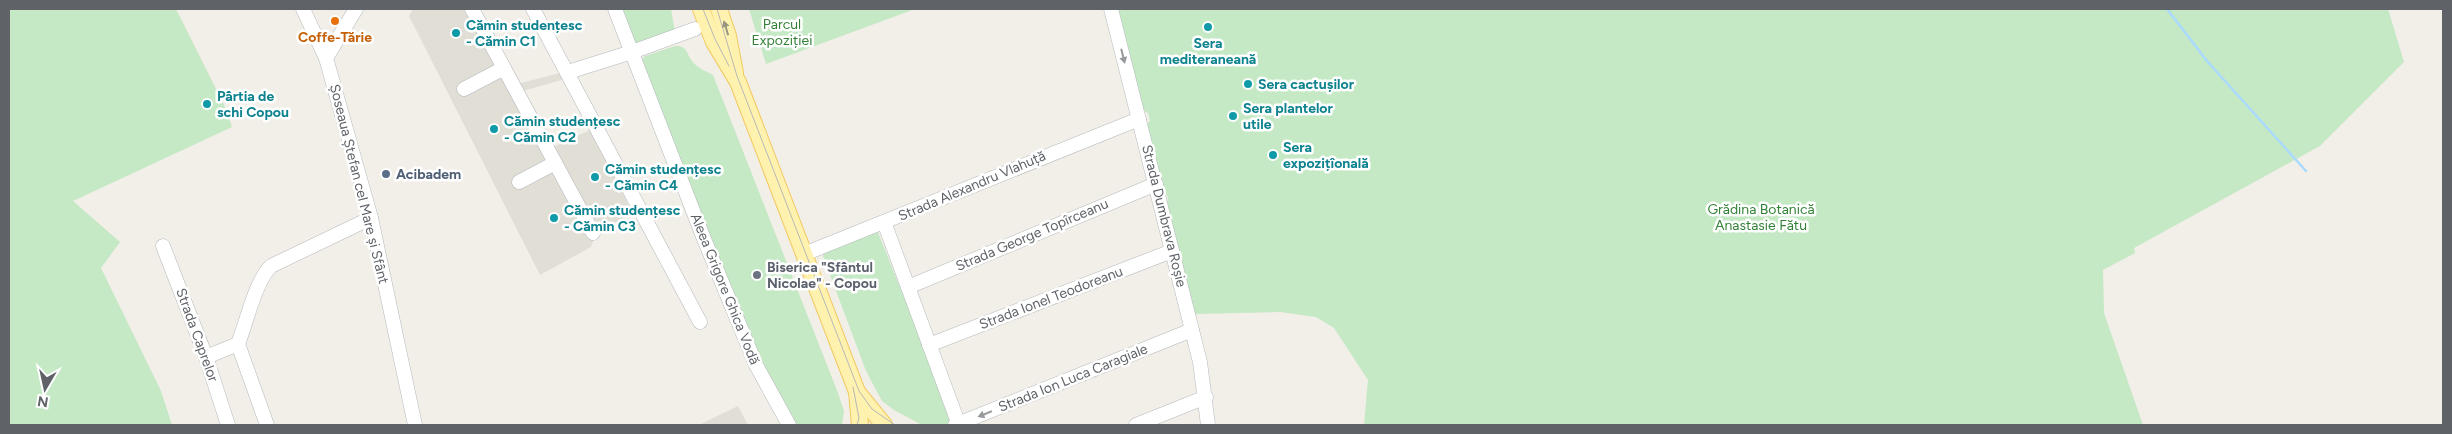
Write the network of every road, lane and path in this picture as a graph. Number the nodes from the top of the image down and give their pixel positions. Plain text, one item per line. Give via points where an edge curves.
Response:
1 (304, 9) edge
2 (356, 9) edge
3 (472, 9) edge
4 (533, 9) edge
5 (615, 9) edge
6 (701, 9) edge
7 (719, 9) edge
8 (1111, 9) edge
9 (695, 29) dead end
10 (632, 52) junction
11 (326, 58) junction
12 (504, 68) junction
13 (568, 72) junction
14 (738, 82) junction
15 (464, 89) dead end
16 (1139, 119) junction
17 (555, 163) junction
18 (519, 182) dead end
19 (1156, 184) junction
20 (371, 218) junction
21 (884, 222) junction
22 (593, 233) dead end
23 (163, 246) dead end
24 (1172, 251) junction
25 (804, 254) junction
26 (908, 287) junction
27 (700, 322) dead end
28 (1192, 330) junction
29 (238, 344) junction
30 (929, 345) junction
31 (206, 358) junction
32 (857, 392) junction
33 (1206, 397) junction
34 (228, 425) edge
35 (267, 425) edge
36 (414, 425) edge
37 (789, 425) edge
38 (860, 425) edge
39 (884, 425) edge
40 (958, 425) edge
41 (1136, 425) edge
42 (1208, 425) edge

1 - 11 street, Șoseaua Ștefan cel Mare și Sfânt
2 - 11 street
3 - 12 street
4 - 13 street
5 - 10 street, Aleea Grigore Ghica Vodă
6 - 14 main road via 714,42
14 -> 7 main road
8 -> 16 street, Strada Dumbrava Roșie
9 - 10 street
10 - 13 street
10 - 37 street, Aleea Grigore Ghica Vodă via 756,365
11 - 20 street, Șoseaua Ștefan cel Mare și Sfânt
12 - 15 street
12 - 17 street
13 - 27 street
14 - 25 main road
16 - 19 street, Strada Dumbrava Roșie
16 - 21 street, Strada Alexandru Vlahuță
17 - 18 street
17 - 22 street
19 - 24 street, Strada Dumbrava Roșie
19 - 26 street, Strada George Topîrceanu
20 - 29 street via 271,266 261,276 260,287
20 - 36 street, Șoseaua Ștefan cel Mare și Sfânt
21 - 25 street, Strada Alexandru Vlahuță
21 - 26 street
23 - 31 street, Strada Caprelor
24 - 28 street, Strada Dumbrava Roșie
24 - 30 street, Strada Ionel Teodoreanu
25 - 32 main road
26 - 30 street
28 - 33 street, Strada Dumbrava Roșie
28 -> 40 street, Strada Ion Luca Caragiale
29 - 31 street
29 - 35 street
30 - 40 street
31 - 34 street, Strada Caprelor
32 - 38 main road
32 - 39 main road
33 - 41 street
33 - 42 street, Strada Dumbrava Roșie

